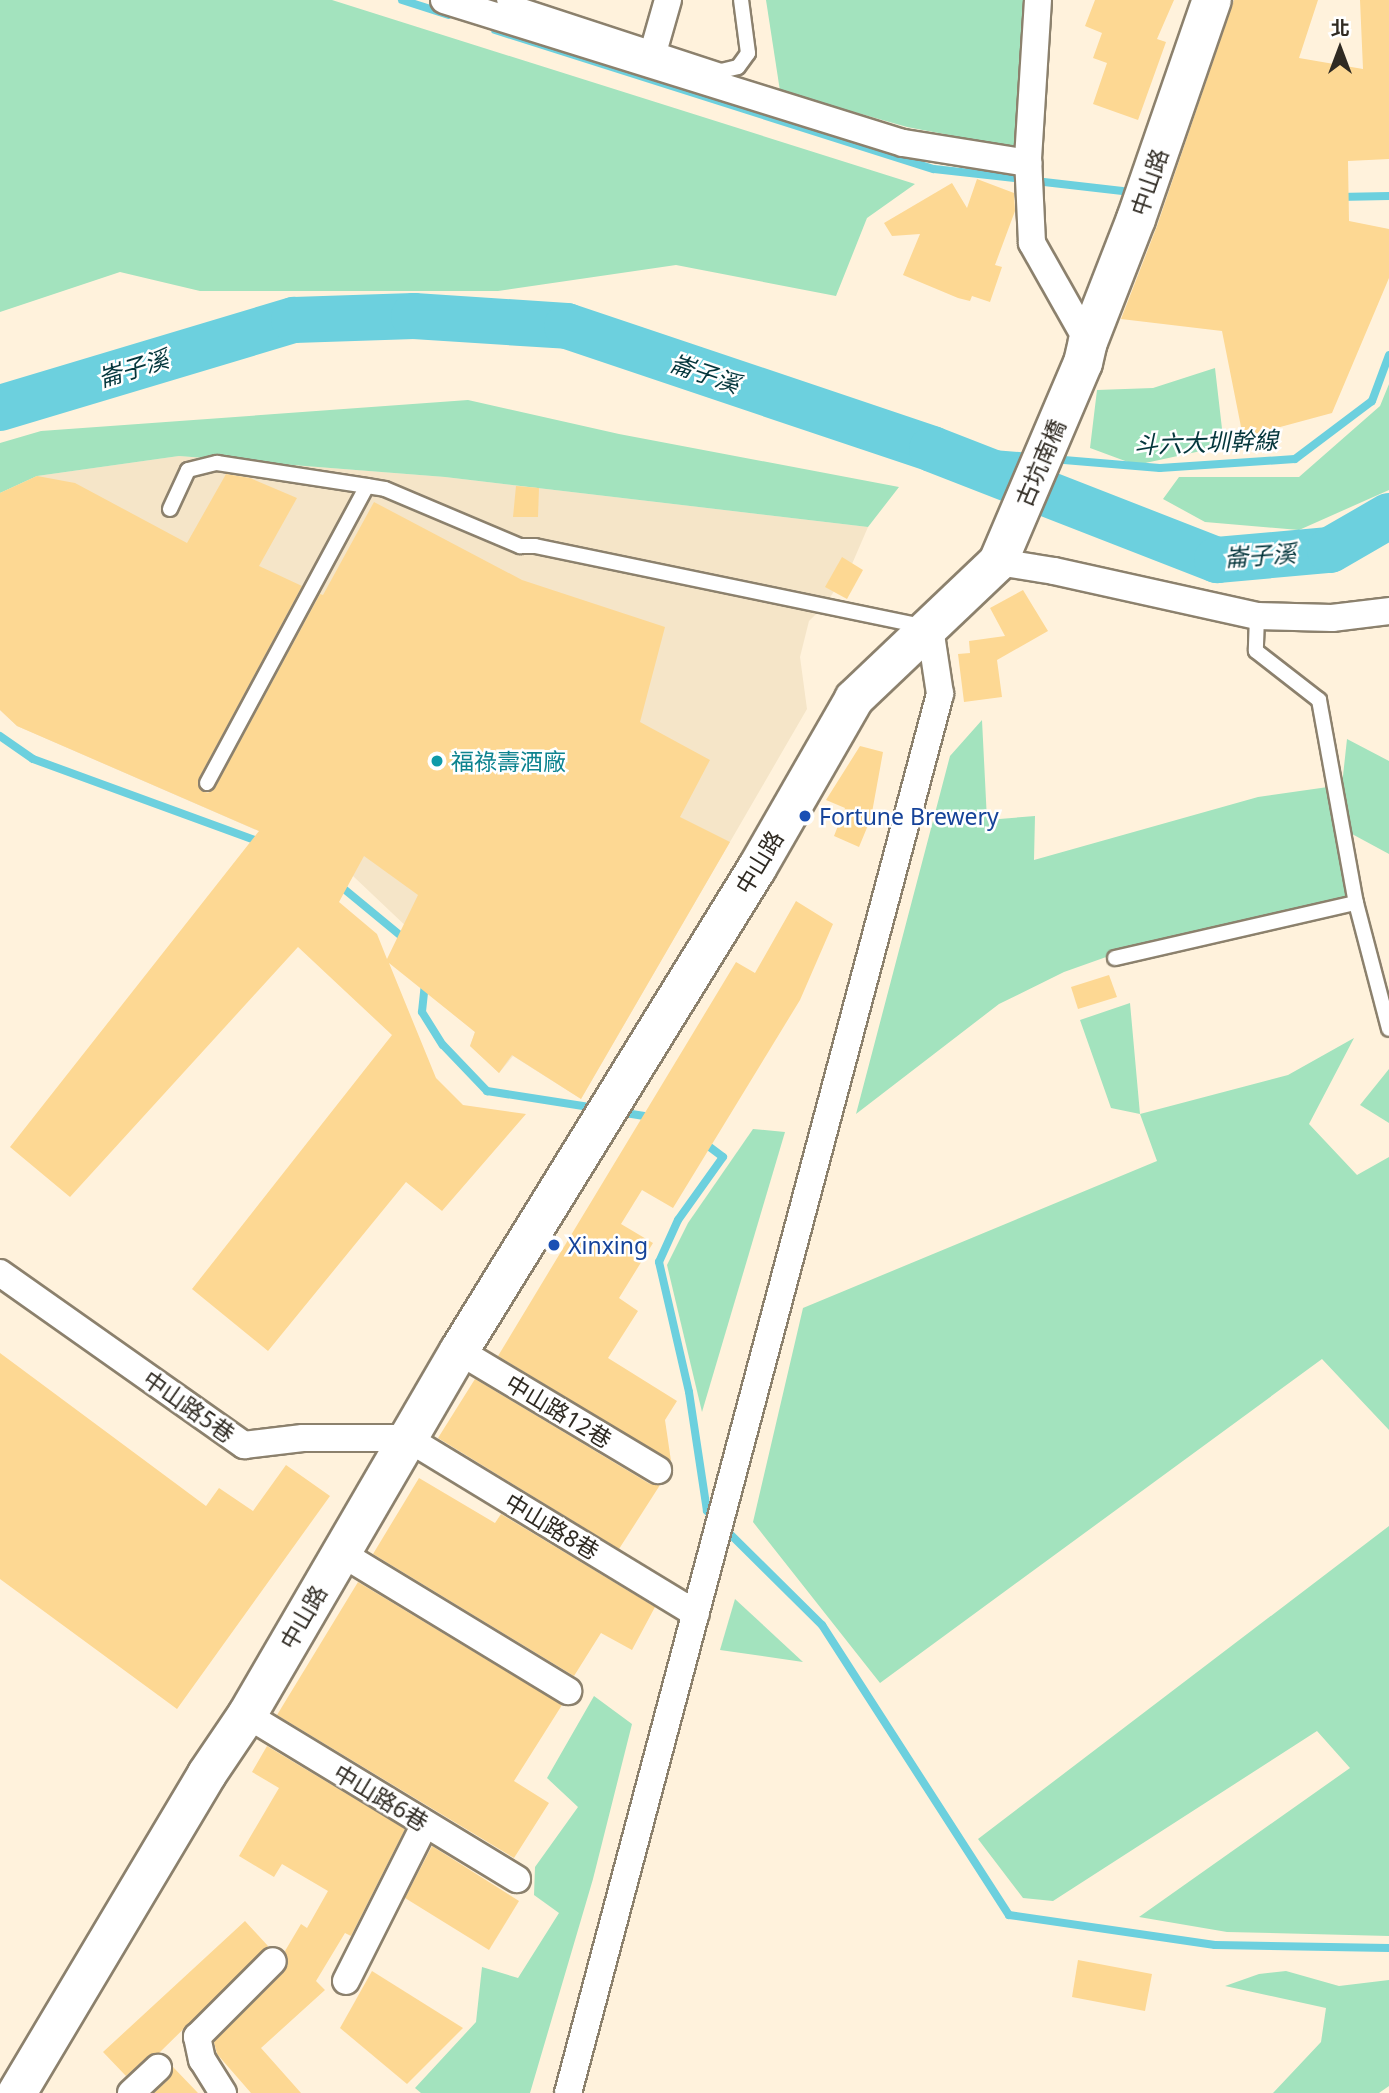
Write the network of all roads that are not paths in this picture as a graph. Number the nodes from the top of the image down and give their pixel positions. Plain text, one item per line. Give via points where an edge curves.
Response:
1 (444, 0) edge
2 (504, 0) edge
3 (668, 0) edge
4 (741, 0) edge
5 (1038, 0) edge
6 (1213, 0) edge
7 (654, 49) junction
8 (1028, 163) junction
9 (1086, 352) junction
10 (367, 486) junction
11 (170, 509) dead end
12 (998, 562) junction
13 (1389, 611) edge
14 (1257, 616) junction
15 (930, 628) junction
16 (207, 783) dead end
17 (1356, 903) junction
18 (1115, 958) dead end
19 (1389, 1029) edge
20 (0, 1273) edge
21 (459, 1352) junction
22 (407, 1438) junction
23 (659, 1470) dead end
24 (341, 1553) junction
25 (696, 1614) junction
26 (568, 1691) dead end
27 (247, 1715) junction
28 (425, 1824) junction
29 (517, 1879) dead end
30 (273, 1961) dead end
31 (346, 1981) dead end
32 (158, 2068) dead end
33 (18, 2093) edge
34 (131, 2093) edge
35 (223, 2093) edge
36 (568, 2093) edge

1 - 8 street via 903,143
2 - 7 lane
3 - 7 street
4 - 7 lane via 748,53 738,67 721,71
5 - 8 street
6 - 9 main road, 中山路
8 - 9 street via 1031,243
9 - 12 main road, 古坑南橋
10 - 11 lane via 217,463 188,470
10 - 15 lane via 385,489 520,546
10 - 16 lane
12 - 14 street
12 - 15 main road, 中山路
13 - 14 street via 1332,618
14 - 17 lane via 1256,650 1319,700
15 - 21 main road, 中山路 via 854,699 757,868
15 - 25 street via 940,694
17 - 18 lane
17 - 19 lane
20 - 22 street, 中山路5巷 via 244,1445 303,1438
21 - 22 main road, 中山路
21 - 23 street, 中山路12巷
22 - 24 main road, 中山路
22 - 25 street, 中山路8巷
24 - 26 street
24 - 27 main road, 中山路
25 - 36 street
27 - 28 street, 中山路6巷
27 - 33 main road, 中山路 via 207,1774
28 - 29 street, 中山路6巷
28 - 31 street
30 - 35 street via 197,2036 202,2060
32 - 34 street

